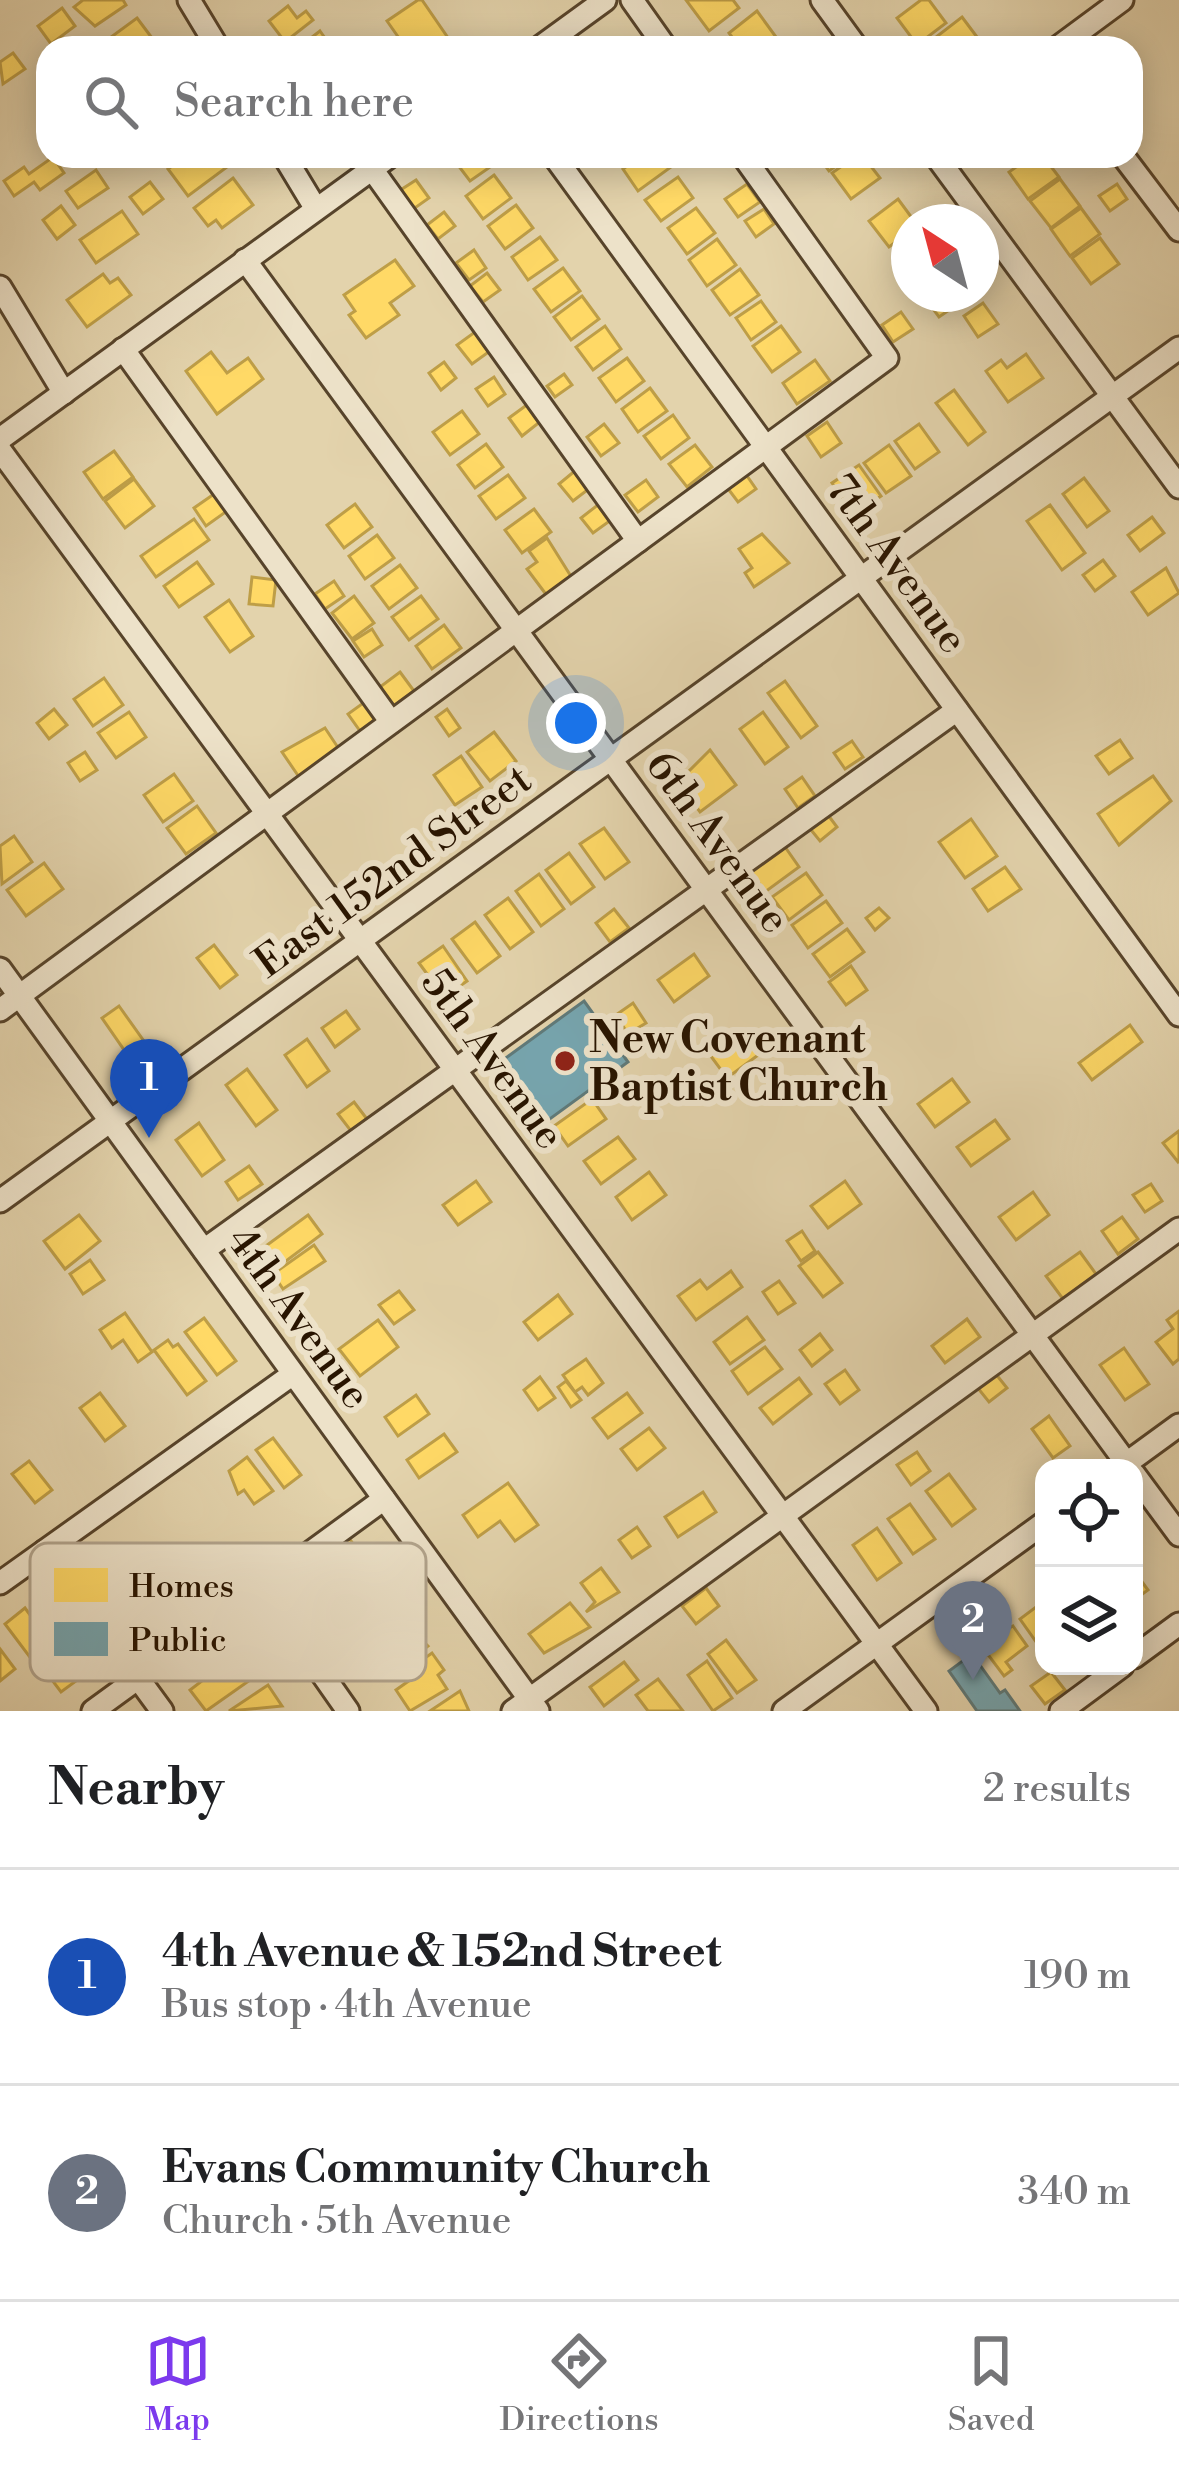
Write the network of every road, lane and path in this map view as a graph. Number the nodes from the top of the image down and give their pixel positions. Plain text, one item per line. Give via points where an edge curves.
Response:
1 (189, 0) edge
2 (632, 0) edge
3 (822, 0) edge
4 (1123, 0) edge
5 (595, 3) edge
6 (211, 36) edge
7 (554, 36) edge
8 (658, 36) edge
9 (848, 36) edge
10 (1074, 36) edge
11 (291, 168) edge
12 (373, 168) edge
13 (385, 168) edge
14 (563, 168) edge
15 (751, 168) edge
16 (946, 168) edge
17 (1132, 168) edge
18 (316, 209) junction
19 (1179, 230) edge
20 (245, 260) junction
21 (0, 287) edge
22 (1179, 348) edge
23 (123, 349) junction
24 (64, 393) junction
25 (1112, 396) junction
26 (0, 439) edge
27 (766, 447) junction
28 (0, 450) edge
29 (1179, 487) edge
30 (638, 541) junction
31 (861, 578) junction
32 (516, 630) junction
33 (957, 710) junction
34 (391, 722) junction
35 (611, 759) junction
36 (267, 814) junction
37 (705, 888) junction
38 (360, 941) junction
39 (0, 969) edge
40 (19, 996) junction
41 (0, 1010) edge
42 (1179, 1015) edge
43 (455, 1070) junction
44 (110, 1121) junction
45 (0, 1202) edge
46 (1179, 1229) edge
47 (204, 1250) junction
48 (1033, 1335) junction
49 (293, 1374) junction
50 (1179, 1425) edge
51 (1122, 1459) edge
52 (1139, 1459) edge
53 (1143, 1488) edge
54 (384, 1499) junction
55 (783, 1516) junction
56 (1035, 1530) edge
57 (1179, 1535) edge
58 (56, 1543) edge
59 (324, 1543) edge
60 (414, 1543) edge
61 (426, 1560) edge
62 (30, 1562) edge
63 (0, 1583) edge
64 (1179, 1624) edge
65 (877, 1644) junction
66 (1143, 1650) edge
67 (1110, 1675) edge
68 (134, 1681) edge
69 (140, 1681) edge
70 (327, 1681) edge
71 (527, 1707) edge
72 (93, 1711) edge
73 (162, 1711) edge
74 (348, 1711) edge
75 (784, 1711) edge
76 (926, 1711) edge
77 (1060, 1711) edge

1 - 6 street
2 - 8 street
3 - 9 street
4 - 10 street
5 - 7 street
11 - 18 street
12 - 18 street
13 - 30 street
14 - 27 street, 7th Avenue
15 - 27 street via 886,358
16 - 25 street
17 - 19 street
18 - 20 street
20 - 23 street
20 - 32 street, 6th Avenue
21 - 24 street
22 - 25 street, East 152nd Street
23 - 24 street
23 - 34 street
24 - 26 street
25 - 29 street
25 - 31 street, East 152nd Street
27 - 30 street
27 - 31 street, 7th Avenue
28 - 36 street, 5th Avenue
30 - 32 street
31 - 33 street, 7th Avenue
31 - 35 street, East 152nd Street
32 - 34 street
32 - 35 street, 6th Avenue
33 - 37 street
33 - 42 street, 7th Avenue
34 - 36 street
35 - 37 street, 6th Avenue
35 - 38 street, East 152nd Street
36 - 38 street, 5th Avenue
36 - 40 street
37 - 43 street
37 - 48 street, 6th Avenue
38 - 43 street, 5th Avenue
38 - 44 street, East 152nd Street
39 - 40 street, 4th Avenue
40 - 41 street
40 - 44 street, 4th Avenue
43 - 47 street
43 - 55 street, 5th Avenue
44 - 45 street, East 152nd Street
44 - 47 street, 4th Avenue
46 - 48 street
47 - 49 street, 4th Avenue
48 - 51 street, 6th Avenue
48 - 55 street
49 - 54 street, 4th Avenue
49 - 58 street
50 - 52 street
53 - 57 street, 6th Avenue
54 - 59 street
54 - 60 street, 4th Avenue
55 - 65 street, 5th Avenue
55 - 71 street
56 - 65 street
61 - 71 street, 4th Avenue
62 - 63 street
64 - 66 street
65 - 75 street
65 - 76 street, 5th Avenue
67 - 77 street
68 - 72 street
69 - 73 street
70 - 74 street

